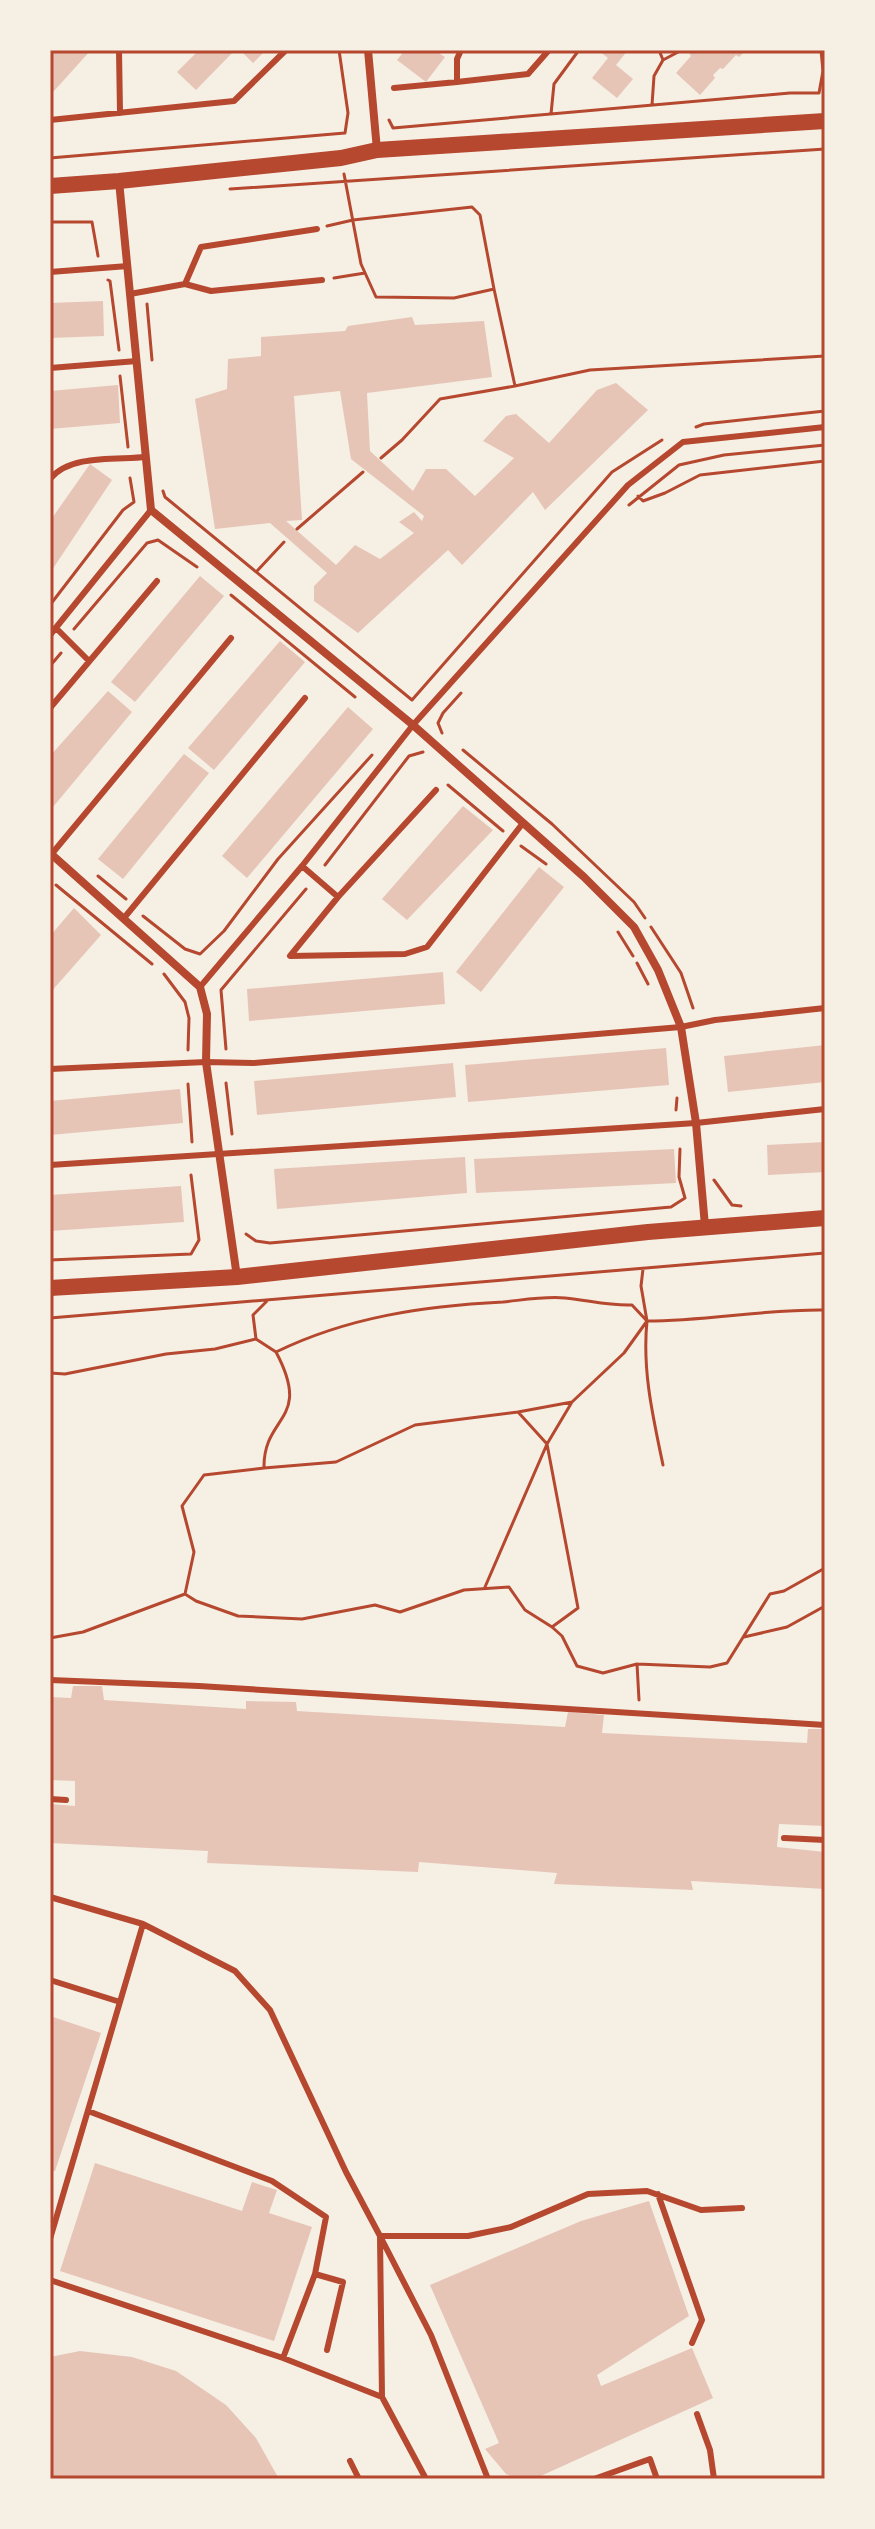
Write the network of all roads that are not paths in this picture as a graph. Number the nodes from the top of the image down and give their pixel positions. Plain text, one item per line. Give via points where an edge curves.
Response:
1 (119, 50) edge
2 (286, 50) edge
3 (368, 50) edge
4 (461, 50) edge
5 (549, 50) edge
6 (457, 82) junction
7 (394, 88) dead end
8 (120, 113) junction
9 (50, 120) edge
10 (825, 121) edge
11 (377, 150) junction
12 (119, 181) junction
13 (50, 186) edge
14 (317, 229) road end
15 (128, 266) junction
16 (50, 272) edge
17 (322, 280) road end
18 (185, 284) junction
19 (130, 294) junction
20 (137, 361) junction
21 (50, 368) edge
22 (825, 427) edge
23 (146, 457) junction
24 (50, 479) edge
25 (151, 510) junction
26 (157, 581) dead end
27 (56, 628) junction
28 (50, 635) edge
29 (231, 638) dead end
30 (89, 661) junction
31 (305, 698) dead end
32 (50, 708) edge
33 (413, 725) junction
34 (436, 790) road end
35 (523, 823) junction
36 (51, 854) edge
37 (302, 866) junction
38 (338, 897) junction
39 (124, 918) junction
40 (200, 987) junction
41 (825, 1008) edge
42 (681, 1027) junction
43 (206, 1062) junction
44 (50, 1069) edge
45 (825, 1109) edge
46 (696, 1123) junction
47 (218, 1153) junction
48 (50, 1165) edge
49 (825, 1218) edge
50 (705, 1226) junction
51 (237, 1277) junction
52 (50, 1288) edge
53 (50, 1680) edge
54 (825, 1725) edge
55 (50, 1799) edge
56 (66, 1800) dead end
57 (784, 1838) dead end
58 (825, 1840) edge
59 (50, 1897) edge
60 (143, 1924) junction
61 (50, 1980) edge
62 (120, 2002) junction
63 (88, 2111) junction
64 (658, 2194) junction
65 (50, 2207) edge
66 (742, 2208) dead end
67 (60, 2210) junction
68 (380, 2236) junction
69 (50, 2239) edge
70 (315, 2274) junction
71 (50, 2280) edge
72 (692, 2343) dead end
73 (327, 2350) dead end
74 (283, 2358) junction
75 (382, 2397) junction
76 (697, 2414) dead end
77 (350, 2461) dead end
78 (359, 2479) edge
79 (426, 2479) edge
80 (488, 2479) edge
81 (594, 2479) edge
82 (657, 2479) edge
83 (714, 2479) edge

1 - 8 lane
2 - 8 lane via 234,101
3 - 11 street
4 - 6 lane
5 - 6 lane via 528,74
6 - 7 lane
8 - 9 lane
10 - 11 main road
11 - 12 main road
12 - 13 main road
12 - 15 street
14 - 18 lane via 201,247
15 - 16 lane
15 - 19 street
17 - 18 lane via 211,291
18 - 19 lane
19 - 20 street
20 - 21 lane
20 - 23 street
22 - 33 lane via 683,442 628,485
23 - 24 lane via 76,463
23 - 25 street
25 - 27 lane
25 - 33 street
26 - 30 lane
27 - 28 lane
27 - 30 lane
29 - 36 lane
30 - 32 lane
31 - 39 lane
33 - 35 street
33 - 37 lane
34 - 38 lane
35 - 38 lane via 427,947 405,954 290,956
35 - 42 street via 634,927
36 - 39 street
37 - 38 lane
37 - 40 lane
39 - 40 street
40 - 43 street via 207,1014
41 - 42 lane
42 - 43 lane via 253,1063
42 - 46 street
43 - 44 lane
43 - 47 street
45 - 46 lane
46 - 47 lane
46 - 50 street
47 - 48 lane
47 - 51 street
49 - 50 main road
50 - 51 main road
51 - 52 main road
53 - 54 lane
55 - 56 lane
57 - 58 lane
59 - 60 lane
60 - 62 lane
60 - 68 lane via 235,1971 270,2010
61 - 62 lane
62 - 63 lane
63 - 67 lane
63 - 70 lane via 272,2181 326,2217
64 - 66 lane via 701,2210
64 - 68 lane via 588,2194 511,2227 468,2236
64 - 72 lane via 702,2320
65 - 67 lane
67 - 69 lane
68 - 75 lane
68 - 80 lane via 431,2335
70 - 73 lane via 343,2282
70 - 74 lane
71 - 74 lane
74 - 75 lane
75 - 79 lane
76 - 83 lane
77 - 78 lane
81 - 82 lane via 650,2459

